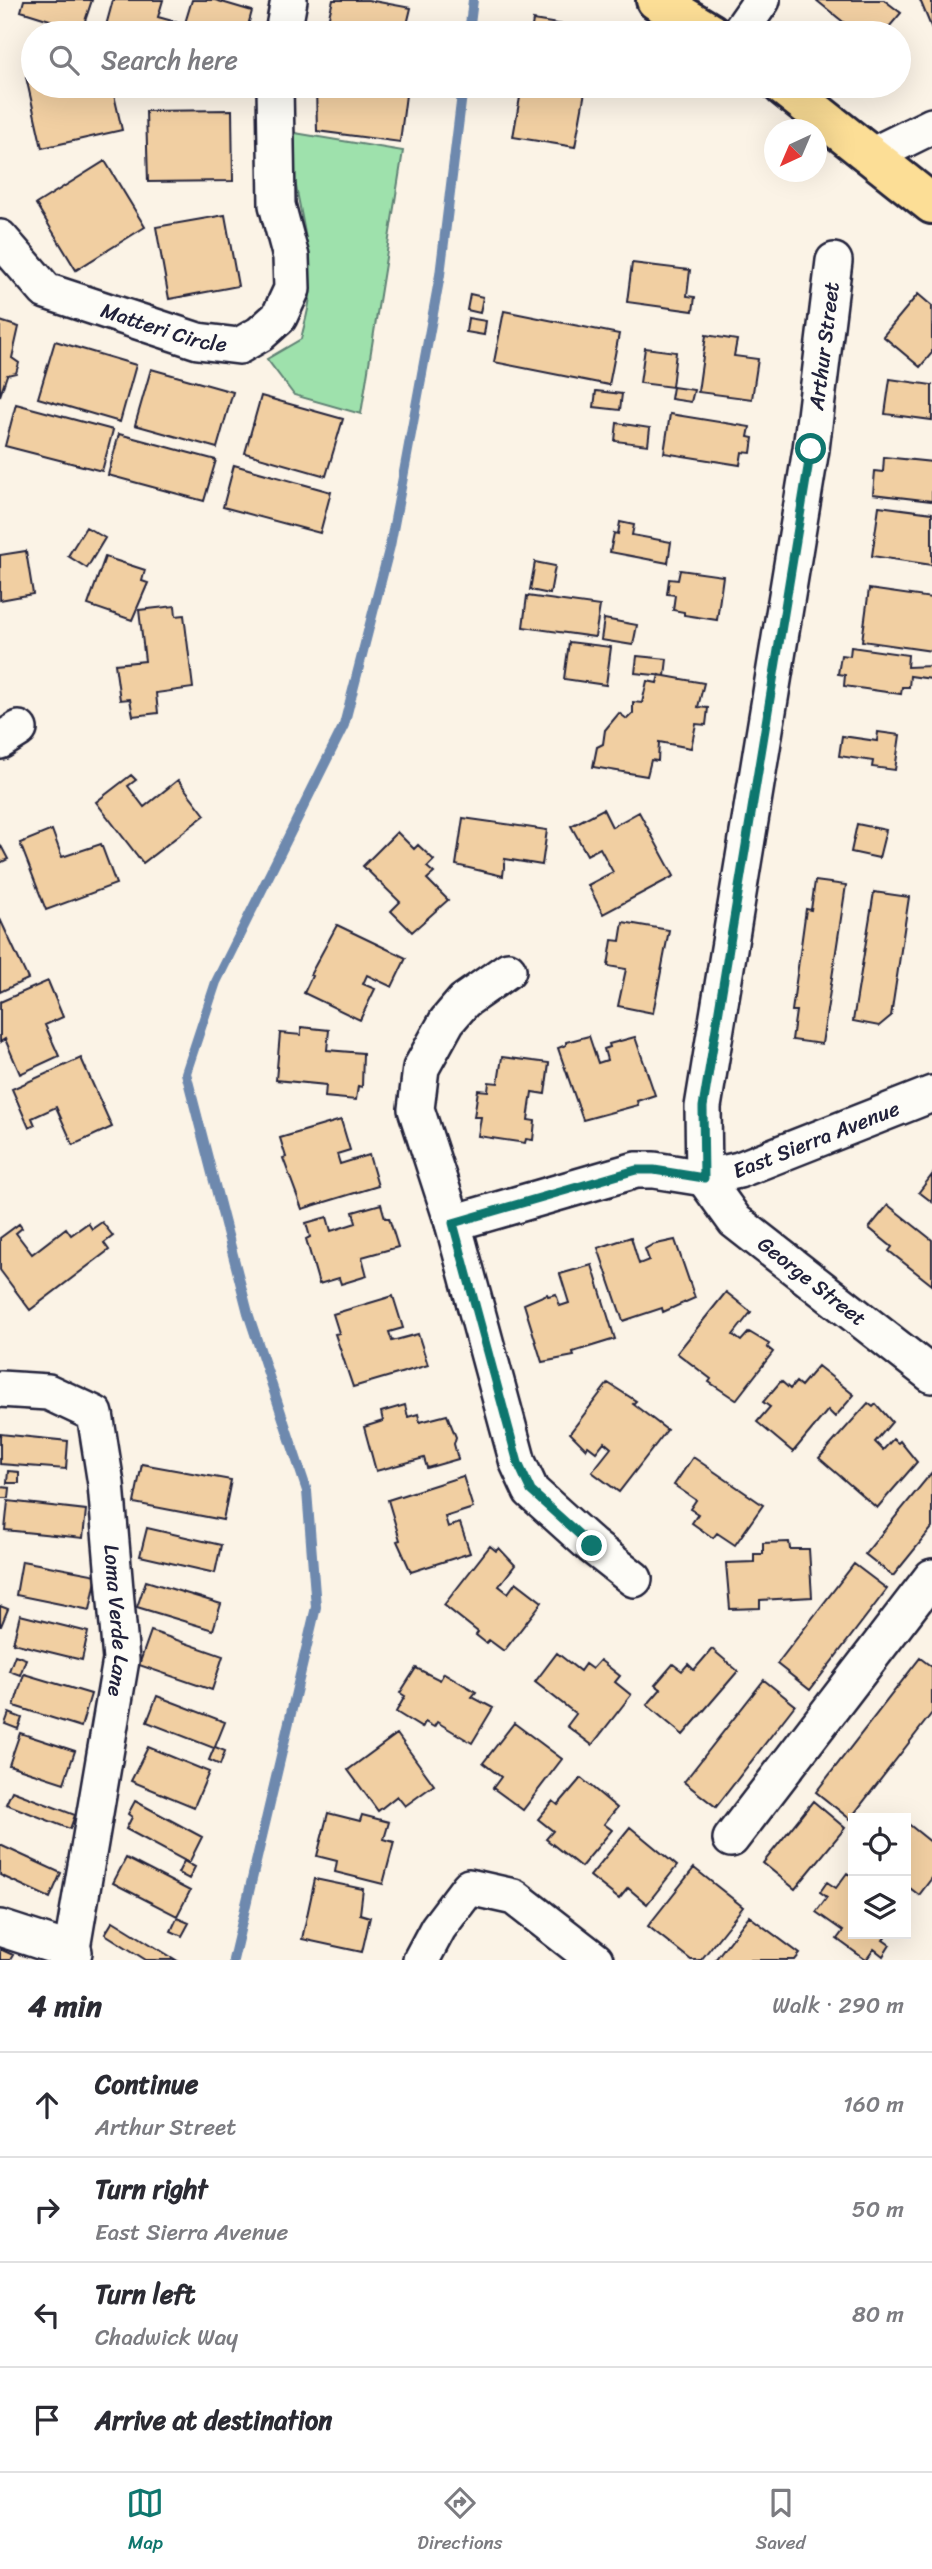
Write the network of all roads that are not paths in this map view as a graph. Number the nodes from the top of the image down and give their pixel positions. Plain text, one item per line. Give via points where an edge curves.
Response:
1 (289, 0) edge
2 (656, 0) edge
3 (762, 0) edge
4 (286, 21) edge
5 (691, 21) edge
6 (747, 21) edge
7 (275, 98) edge
8 (799, 98) edge
9 (932, 126) edge
10 (873, 155) junction
11 (932, 204) edge
12 (0, 238) edge
13 (834, 261) dead end
14 (508, 970) dead end
15 (932, 1094) edge
16 (704, 1178) junction
17 (453, 1223) junction
18 (932, 1375) edge
19 (0, 1389) edge
20 (932, 1577) edge
21 (634, 1579) dead end
22 (731, 1839) dead end
23 (0, 1928) edge
24 (72, 1956) edge
25 (421, 1960) edge
26 (595, 1960) edge

1 - 4 street
2 - 5 main road
3 - 6 street
7 - 12 street, Matteri Circle via 277,205 291,257 292,289 279,317 239,346 198,341 46,291
8 - 10 main road
9 - 10 street
10 - 11 main road
13 - 16 street, Arthur Street via 811,449 703,1107
14 - 17 street via 464,1001 447,1021 421,1068 416,1109
15 - 16 street, East Sierra Avenue via 739,1170
16 - 17 street, East Sierra Avenue via 636,1170
16 - 18 street, George Street via 735,1221
17 - 21 street via 518,1463 531,1491
19 - 24 street, Loma Verde Lane via 48,1392 95,1414 106,1484 121,1660
20 - 22 street
23 - 24 street
25 - 26 street via 469,1887 514,1897

